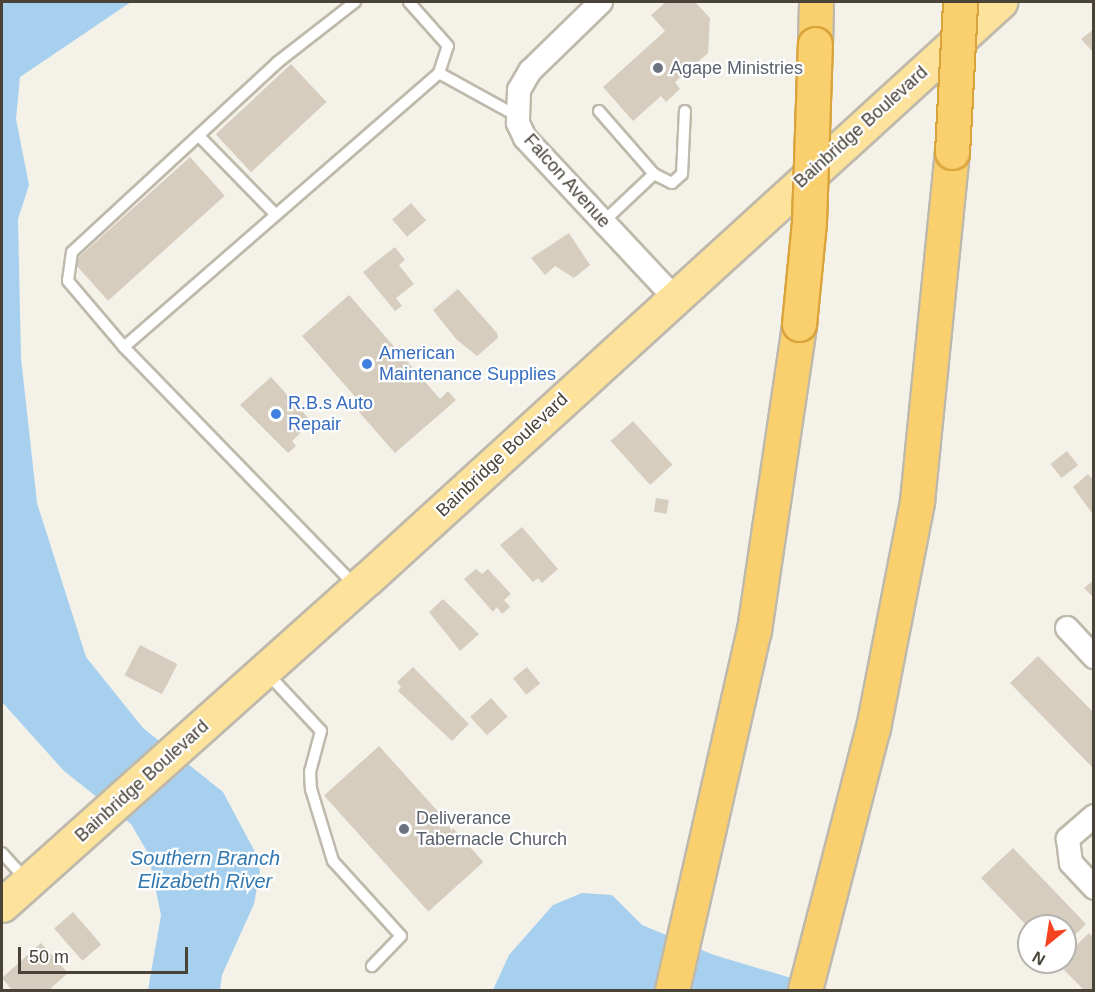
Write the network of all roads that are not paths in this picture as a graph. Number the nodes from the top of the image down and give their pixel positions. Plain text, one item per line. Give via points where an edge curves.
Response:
1 (355, 2) edge
2 (409, 2) edge
3 (601, 2) edge
4 (816, 2) edge
5 (960, 2) edge
6 (1000, 2) edge
7 (439, 73) junction
8 (599, 111) dead end
9 (685, 111) dead end
10 (518, 116) junction
11 (199, 136) junction
12 (654, 174) junction
13 (276, 215) junction
14 (603, 222) junction
15 (674, 297) junction
16 (124, 347) junction
17 (357, 588) junction
18 (1067, 628) dead end
19 (1094, 657) edge
20 (265, 670) junction
21 (1094, 816) edge
22 (2, 853) edge
23 (28, 882) junction
24 (1094, 888) edge
25 (2, 905) edge
26 (372, 966) dead end
27 (672, 990) edge
28 (805, 990) edge

1 - 11 lane via 278,63
2 - 7 lane via 448,46
3 - 10 street, Falcon Avenue via 530,71 519,90
4 - 27 highway, bridge via 809,222 799,324 754,630
5 - 28 highway, bridge via 952,152 917,501 873,728
6 - 15 main road, Bainbridge Boulevard
7 - 10 lane
7 - 13 lane
8 - 12 lane
9 - 12 lane via 682,174 672,183
10 - 14 street, Falcon Avenue via 525,138
11 - 13 lane
11 - 16 lane via 72,252 68,281
12 - 14 lane
13 - 16 lane
14 - 15 street, Falcon Avenue
15 - 17 main road, Bainbridge Boulevard
16 - 17 lane
17 - 20 main road, Bainbridge Boulevard
18 - 19 street
20 - 23 main road, Bainbridge Boulevard
20 - 26 lane via 321,731 310,772 311,789 333,861 401,936
21 - 24 street via 1068,839 1071,863
22 - 23 lane
23 - 25 main road, Bainbridge Boulevard

